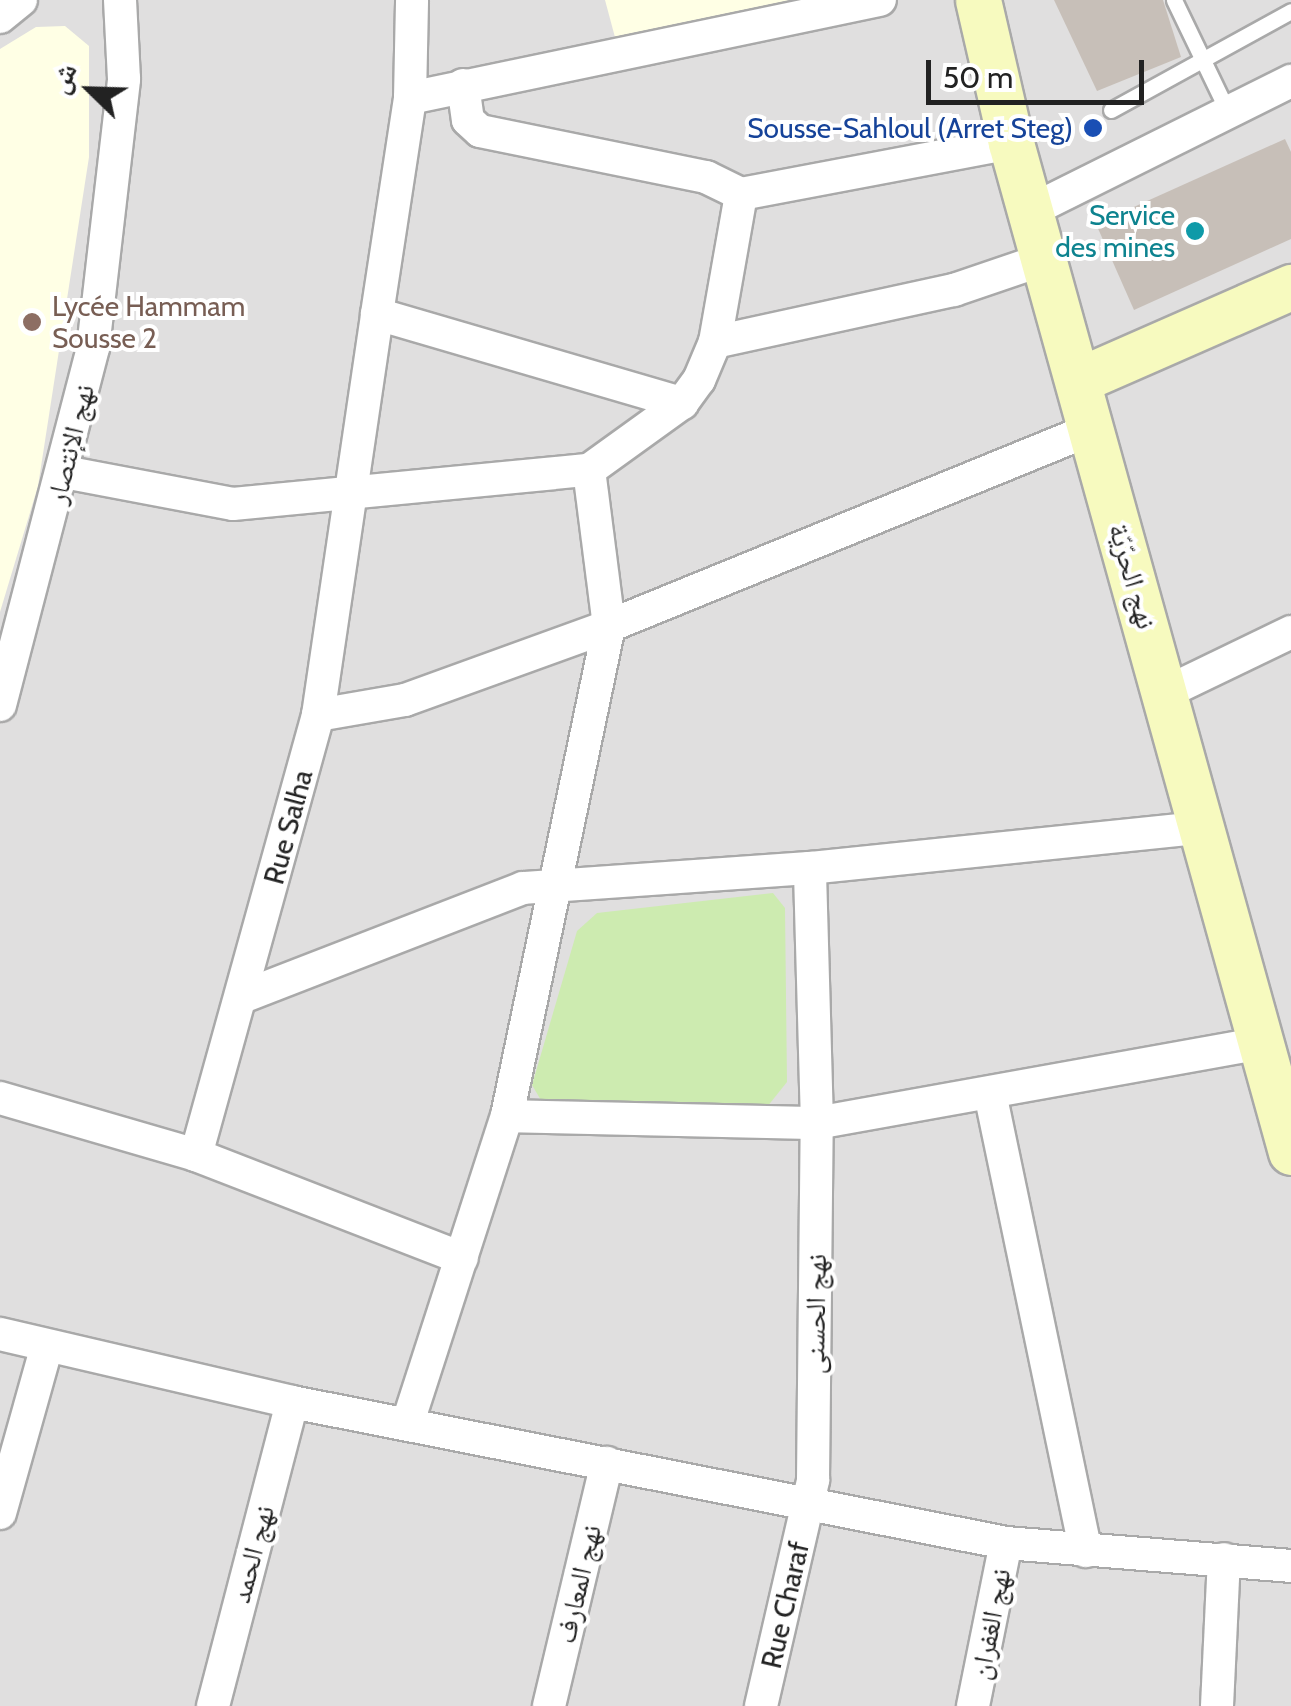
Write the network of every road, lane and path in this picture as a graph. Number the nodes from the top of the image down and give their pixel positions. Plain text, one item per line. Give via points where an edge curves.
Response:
1 (22, 0) edge
2 (120, 0) edge
3 (412, 0) edge
4 (880, 0) edge
5 (978, 0) edge
6 (1174, 0) edge
7 (1291, 10) edge
8 (0, 17) edge
9 (1201, 60) junction
10 (463, 86) junction
11 (1288, 90) edge
12 (410, 98) junction
13 (1111, 110) dead end
14 (1228, 112) junction
15 (1011, 143) junction
16 (741, 194) junction
17 (1030, 211) junction
18 (1045, 259) junction
19 (1291, 287) edge
20 (377, 314) junction
21 (715, 342) junction
22 (1079, 380) junction
23 (682, 402) junction
24 (1092, 429) junction
25 (590, 470) junction
26 (64, 472) junction
27 (352, 493) junction
28 (609, 626) junction
29 (1291, 632) edge
30 (1166, 692) junction
31 (0, 704) edge
32 (318, 715) junction
33 (1200, 828) junction
34 (810, 868) junction
35 (557, 884) junction
36 (242, 997) junction
37 (1263, 1043) junction
38 (990, 1094) junction
39 (0, 1098) edge
40 (507, 1116) junction
41 (818, 1123) junction
42 (1291, 1152) edge
43 (196, 1155) junction
44 (462, 1258) junction
45 (0, 1334) edge
46 (46, 1349) junction
47 (292, 1402) junction
48 (408, 1422) junction
49 (607, 1463) junction
50 (808, 1504) junction
51 (0, 1513) edge
52 (1006, 1543) junction
53 (1086, 1551) junction
54 (1224, 1560) junction
55 (1291, 1566) edge
56 (213, 1706) edge
57 (550, 1706) edge
58 (761, 1706) edge
59 (974, 1706) edge
60 (1217, 1706) edge

1 - 8 street
2 - 26 street, نهج الإنتصار via 124,79 93,348
3 - 12 street, Rue Salha
4 - 10 street
5 - 15 main road, نهج الحرّيّة
6 - 9 lane
7 - 9 lane
9 - 13 lane
9 - 14 lane
10 - 12 street
10 - 16 street via 468,120 480,130 706,177
11 - 14 street
12 - 20 street, Rue Salha
14 - 17 street
15 - 16 street
15 - 17 main road, نهج الحرّيّة
16 - 21 street
17 - 18 main road, نهج الحرّيّة
18 - 21 street via 954,290
18 - 22 main road, نهج الحرّيّة
19 - 22 main road
20 - 23 street
20 - 27 street, Rue Salha
21 - 23 street
22 - 24 main road, نهج الحرّيّة
23 - 25 street
24 - 28 street
24 - 30 main road, نهج الحرّيّة
25 - 27 street
25 - 28 street
26 - 27 street via 233,504
26 - 31 street, نهج الإنتصار
27 - 32 street, Rue Salha
28 - 32 street via 406,700
28 - 35 street
29 - 30 street
30 - 33 main road, نهج الحرّيّة
32 - 36 street, Rue Salha
33 - 34 street
33 - 37 main road, نهج الحرّيّة
34 - 35 street
34 - 41 street, نهج الحسنى
35 - 36 street via 485,900
35 - 40 street
36 - 43 street, Rue Salha
37 - 38 street
37 - 42 main road, نهج الحرّيّة
38 - 41 street
38 - 53 street
39 - 43 street
40 - 41 street
40 - 44 street
41 - 50 street, نهج الحسنى
43 - 44 street
44 - 48 street
45 - 46 street
46 - 47 street
46 - 51 street
47 - 48 street
47 - 56 street, نهج الحمد
48 - 49 street
49 - 50 street
49 - 57 street, نهج المعارف
50 - 52 street
50 - 58 street, Rue Charaf
52 - 53 street
52 - 59 street, نهج الغفران
53 - 54 street
54 - 55 street
54 - 60 street

